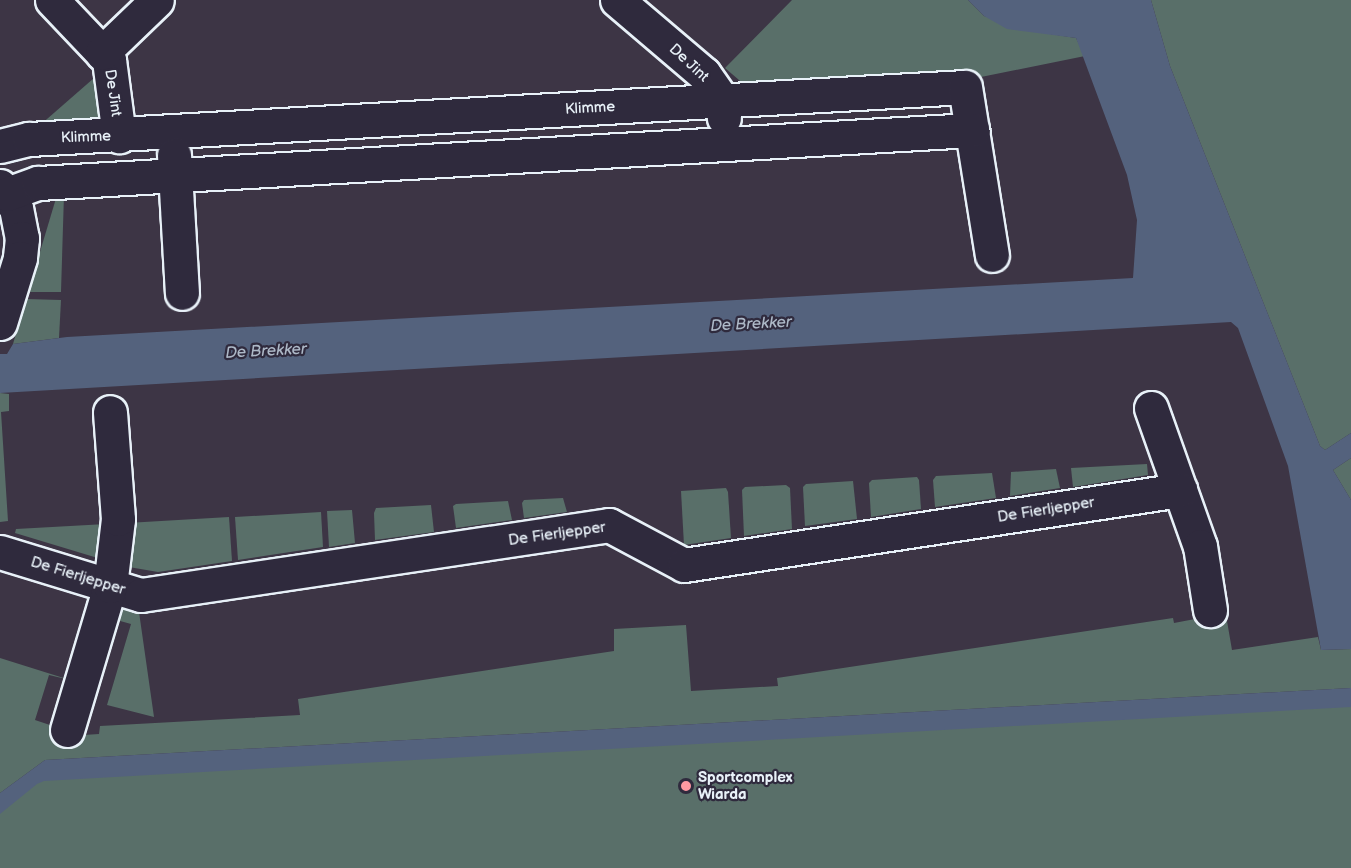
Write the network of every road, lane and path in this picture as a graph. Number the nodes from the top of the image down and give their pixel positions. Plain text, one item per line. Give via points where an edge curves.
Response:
1 (52, 0) edge
2 (158, 0) edge
3 (617, 0) edge
4 (102, 53) junction
5 (723, 101) junction
6 (972, 130) junction
7 (173, 132) junction
8 (119, 136) junction
9 (726, 144) junction
10 (0, 146) edge
11 (175, 175) junction
12 (4, 190) edge
13 (992, 255) dead end
14 (182, 293) dead end
15 (0, 323) edge
16 (1151, 408) dead end
17 (110, 412) dead end
18 (1180, 489) junction
19 (0, 552) edge
20 (110, 586) junction
21 (1210, 610) dead end
22 (67, 730) dead end

1 - 4 street, De Jint
2 - 4 street
3 - 5 street, De Jint via 704,74
4 - 8 street, De Jint via 109,60
5 - 6 street, Klimme via 965,87
5 - 7 street, Klimme
5 - 9 street
6 - 9 street
6 - 13 street, Klimme
7 - 8 street, Klimme
7 - 11 street
8 - 10 street, Klimme via 29,139
9 - 11 street
11 - 12 street via 38,183
11 - 14 street
12 - 15 street via 16,208 22,238 20,258
16 - 18 street
17 - 20 street via 118,519
18 - 20 street, De Fierljepper via 684,565 609,525 141,595
18 - 21 street via 1200,546
19 - 20 street, De Fierljepper
20 - 22 street

